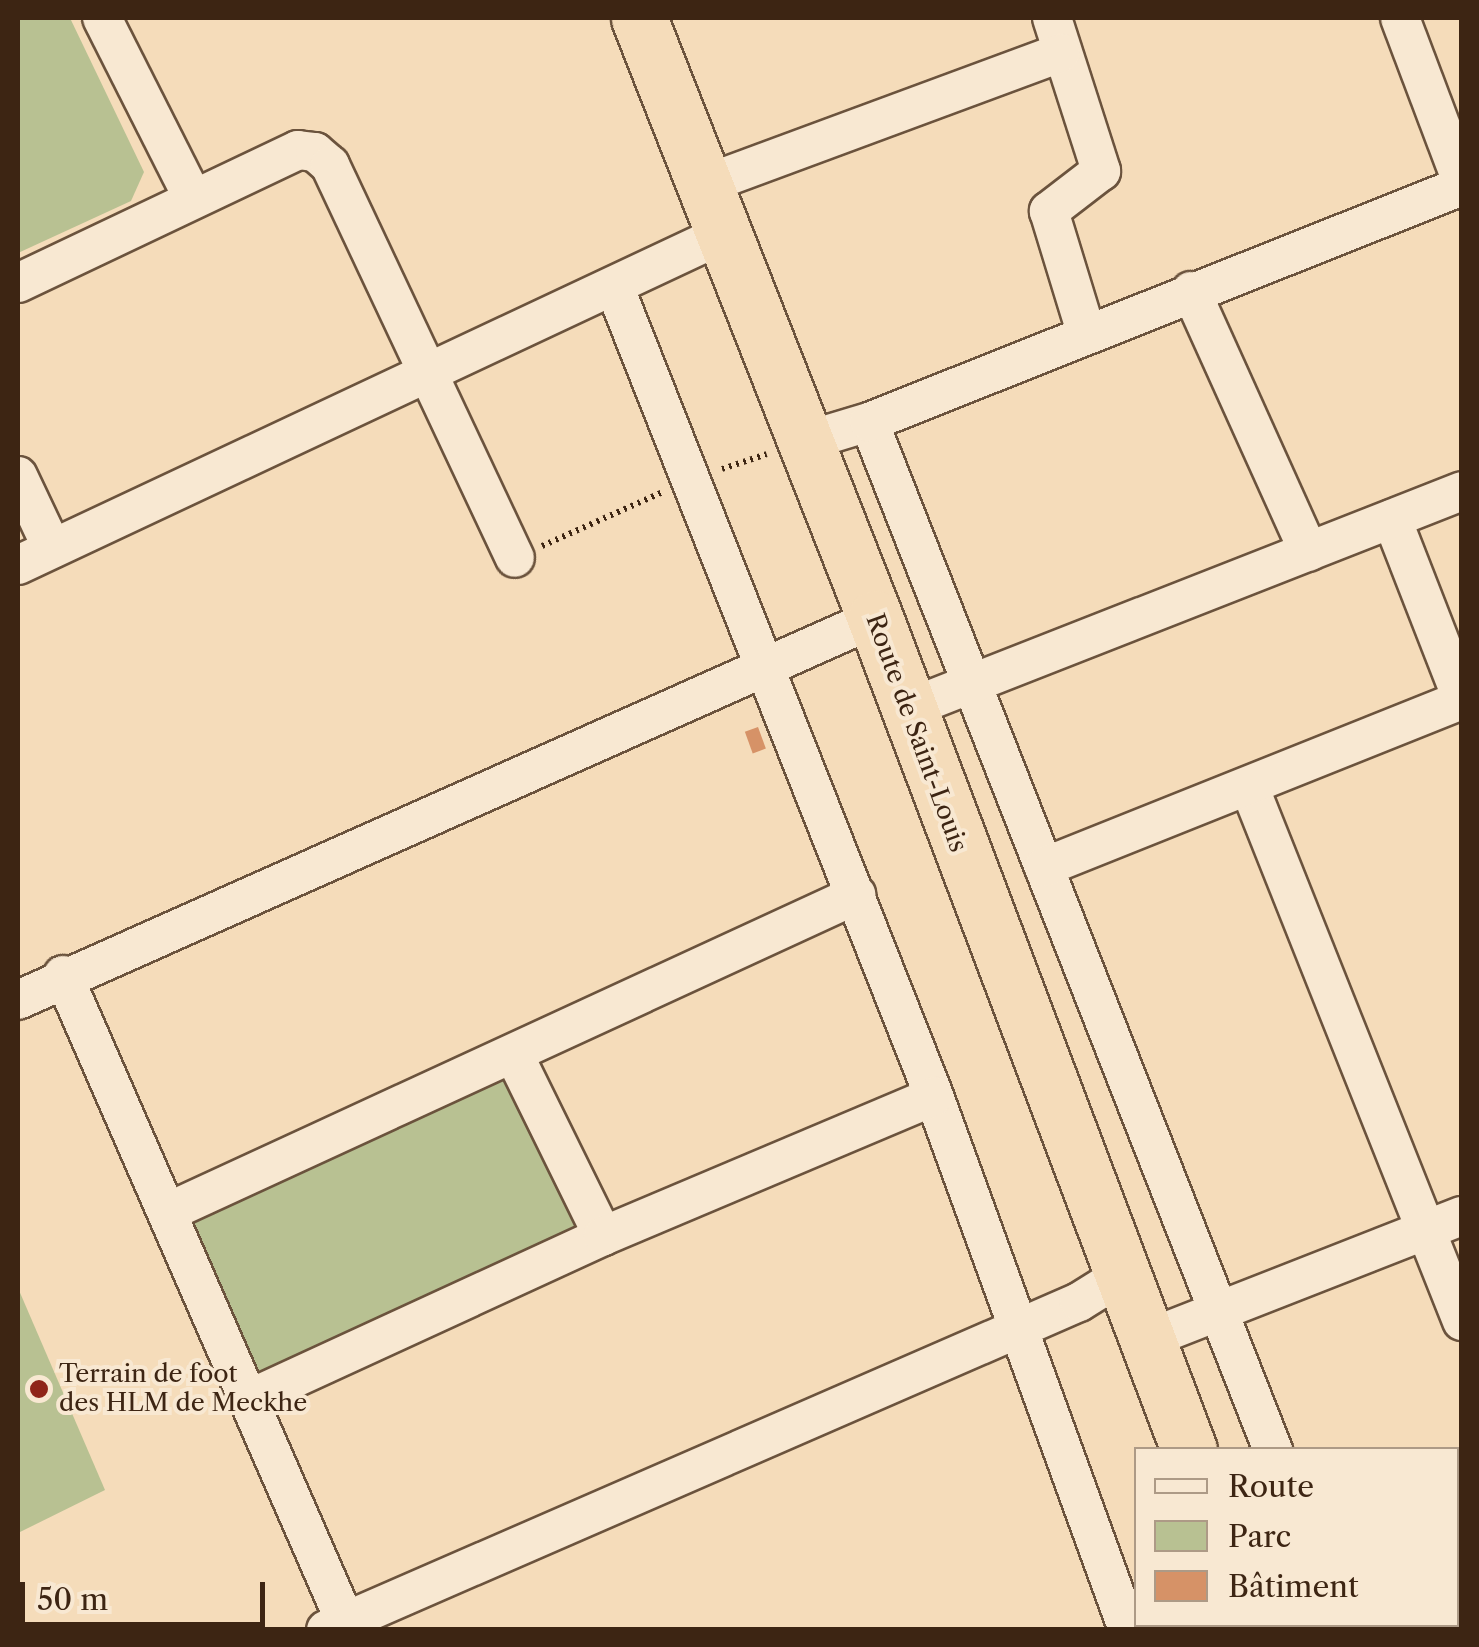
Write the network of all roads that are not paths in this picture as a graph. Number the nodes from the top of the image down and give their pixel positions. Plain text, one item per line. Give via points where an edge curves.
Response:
1 (102, 18) edge
2 (639, 18) edge
3 (1400, 18) edge
4 (1057, 35) edge
5 (1462, 184) edge
6 (192, 198) junction
7 (714, 209) junction
8 (18, 283) edge
9 (614, 286) junction
10 (1192, 291) junction
11 (1086, 332) junction
12 (432, 374) junction
13 (870, 422) junction
14 (806, 441) junction
15 (18, 476) edge
16 (1462, 491) edge
17 (1392, 519) junction
18 (52, 548) junction
19 (1309, 552) junction
20 (515, 558) dead end
21 (18, 565) edge
22 (875, 618) junction
23 (768, 665) junction
24 (973, 686) junction
25 (1462, 700) edge
26 (906, 709) junction
27 (1249, 786) junction
28 (1044, 868) junction
29 (856, 895) junction
30 (63, 975) junction
31 (18, 1000) edge
32 (514, 1055) junction
33 (934, 1096) junction
34 (168, 1212) junction
35 (1462, 1216) edge
36 (1424, 1231) junction
37 (602, 1236) junction
38 (1119, 1277) junction
39 (1219, 1312) junction
40 (1462, 1320) edge
41 (1016, 1325) junction
42 (1145, 1340) junction
43 (249, 1398) junction
44 (1188, 1447) edge
45 (1272, 1447) edge
46 (335, 1625) edge
47 (1128, 1630) edge

1 - 6 street
2 - 7 highway, Route de Saint-Louis
3 - 5 street
4 - 7 street
4 - 11 street via 1101,171 1049,211
5 - 10 street
6 - 8 street
6 - 12 street via 298,150 316,152 330,165
7 - 9 street
7 - 14 highway, Route de Saint-Louis
9 - 12 street
9 - 23 street
10 - 11 street
10 - 19 street
11 - 13 street
12 - 18 street
12 - 20 street
13 - 14 street
13 - 24 street
14 - 22 highway, Route de Saint-Louis
15 - 18 street
16 - 17 street
17 - 19 street
17 - 25 street
18 - 21 street
19 - 24 street
22 - 23 street
22 - 26 highway, Route de Saint-Louis
23 - 29 street
23 - 30 street
24 - 26 street
24 - 28 street
25 - 27 street
26 - 38 highway, Route de Saint-Louis
27 - 28 street
27 - 36 street
28 - 39 street
29 - 32 street
29 - 33 street
30 - 31 street
30 - 34 street
32 - 34 street
32 - 37 street
33 - 37 street
33 - 41 street
34 - 43 street
35 - 36 street
36 - 39 street
36 - 40 street
37 - 43 street
38 - 41 street via 1079,1302
38 - 42 highway, Route de Saint-Louis
39 - 42 street
39 - 45 street
41 - 46 street
41 - 47 street
42 - 44 highway, Route de Saint-Louis
43 - 46 street

